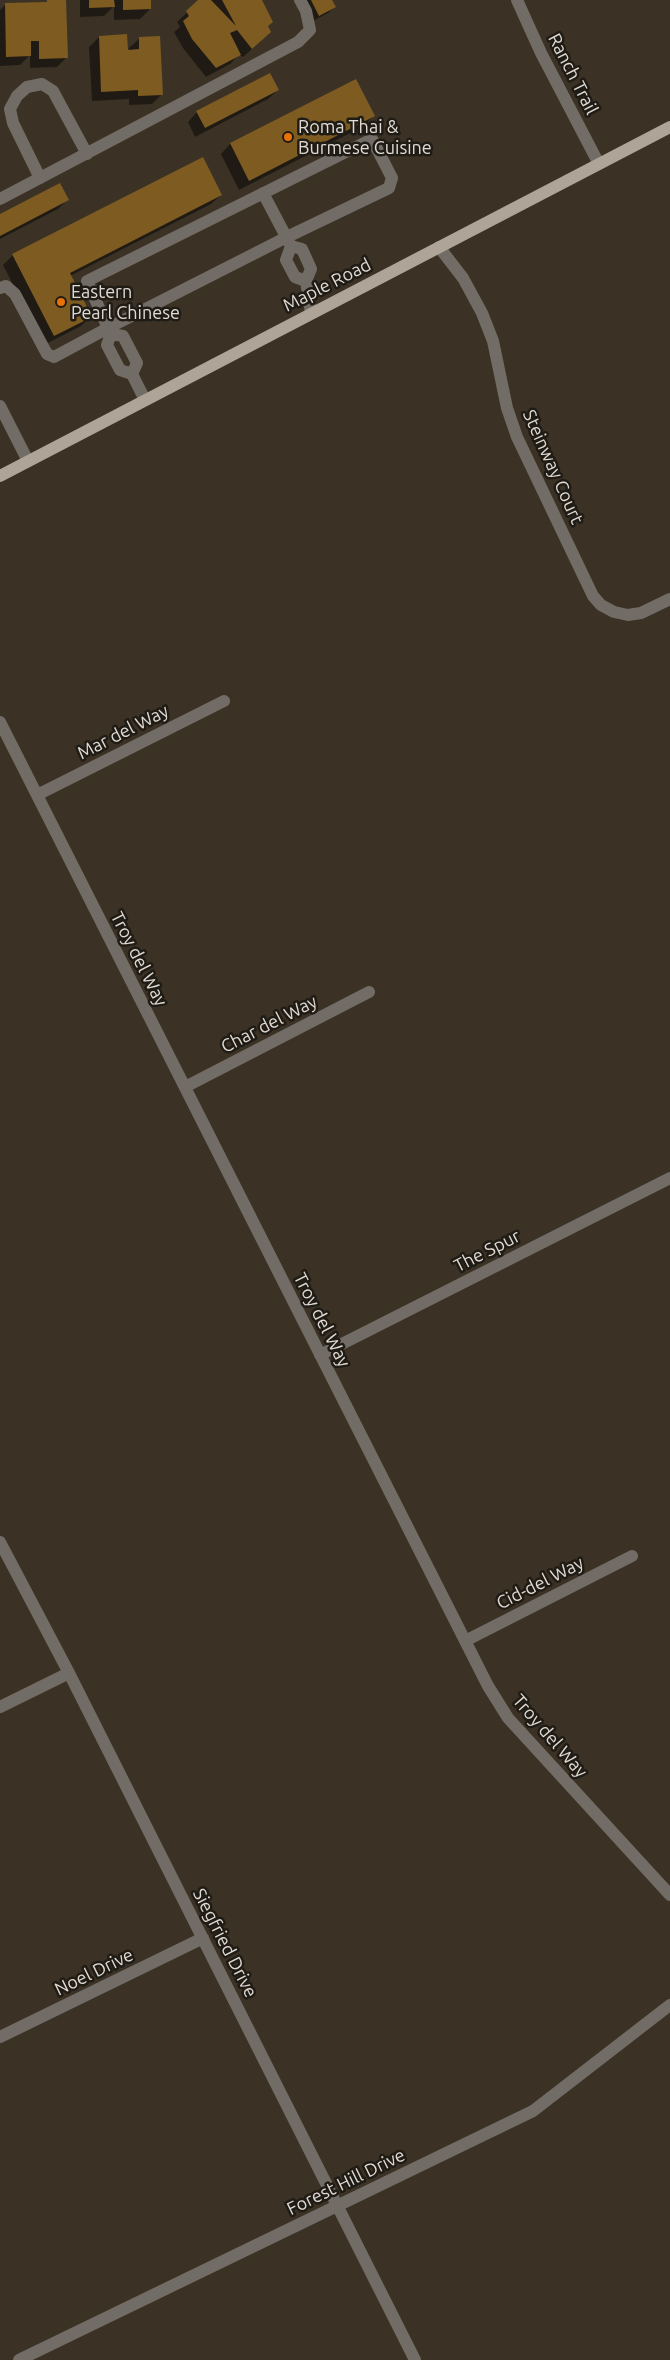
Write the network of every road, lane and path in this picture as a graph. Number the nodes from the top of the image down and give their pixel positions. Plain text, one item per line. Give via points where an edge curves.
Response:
1 (300, 0) edge
2 (516, 0) edge
3 (670, 127) edge
4 (87, 154) junction
5 (599, 164) junction
6 (40, 178) junction
7 (263, 193) junction
8 (0, 199) edge
9 (289, 242) junction
10 (439, 247) junction
11 (306, 281) junction
12 (0, 288) edge
13 (311, 313) junction
14 (109, 331) junction
15 (132, 374) junction
16 (145, 400) junction
17 (0, 406) edge
18 (28, 461) junction
19 (0, 476) edge
20 (670, 599) edge
21 (224, 701) dead end
22 (0, 722) edge
23 (37, 795) junction
24 (369, 992) dead end
25 (184, 1086) junction
26 (670, 1178) edge
27 (320, 1355) junction
28 (0, 1542) edge
29 (632, 1556) dead end
30 (465, 1641) junction
31 (69, 1673) junction
32 (0, 1707) edge
33 (670, 1895) edge
34 (203, 1938) junction
35 (670, 2006) edge
36 (0, 2037) edge
37 (337, 2206) junction
38 (19, 2360) edge
39 (415, 2360) edge

1 - 4 street via 310,30 298,42
2 - 5 street, Ranch Trail
3 - 5 main road, Maple Road
4 - 6 street
4 - 6 street via 53,91 42,84 27,86 10,110 13,123
5 - 10 main road, Maple Road
6 - 8 street
7 - 9 street
7 - 9 street via 372,139 392,178 389,188
7 - 14 street via 87,281
9 - 11 street via 302,249 311,269
9 - 11 street via 286,260 295,278
9 - 14 street
10 - 13 main road, Maple Road
10 - 20 street, Steinway Court via 463,278 482,313 493,341 507,408 517,437 593,596 600,605 628,615 641,613
11 - 13 street
12 - 14 street via 6,286 15,294 47,354 54,357
13 - 16 main road, Maple Road
14 - 15 street via 107,345 120,370
14 - 15 street via 123,336 137,363
15 - 16 street
16 - 18 main road, Maple Road
17 - 18 street
18 - 19 main road, Maple Road
21 - 23 street, Mar del Way
22 - 23 street, Troy del Way
23 - 25 street, Troy del Way
24 - 25 street, Char del Way
25 - 27 street, Troy del Way
26 - 27 street, The Spur
27 - 30 street, Troy del Way
28 - 31 street, Siegfried Drive
29 - 30 street, Cid-del Way
30 - 33 street, Troy del Way via 508,1718
31 - 32 street
31 - 34 street, Siegfried Drive
34 - 36 street, Noel Drive
34 - 37 street, Siegfried Drive
35 - 37 street, Forest Hill Drive via 533,2111
37 - 38 street, Forest Hill Drive
37 - 39 street, Siegfried Drive

